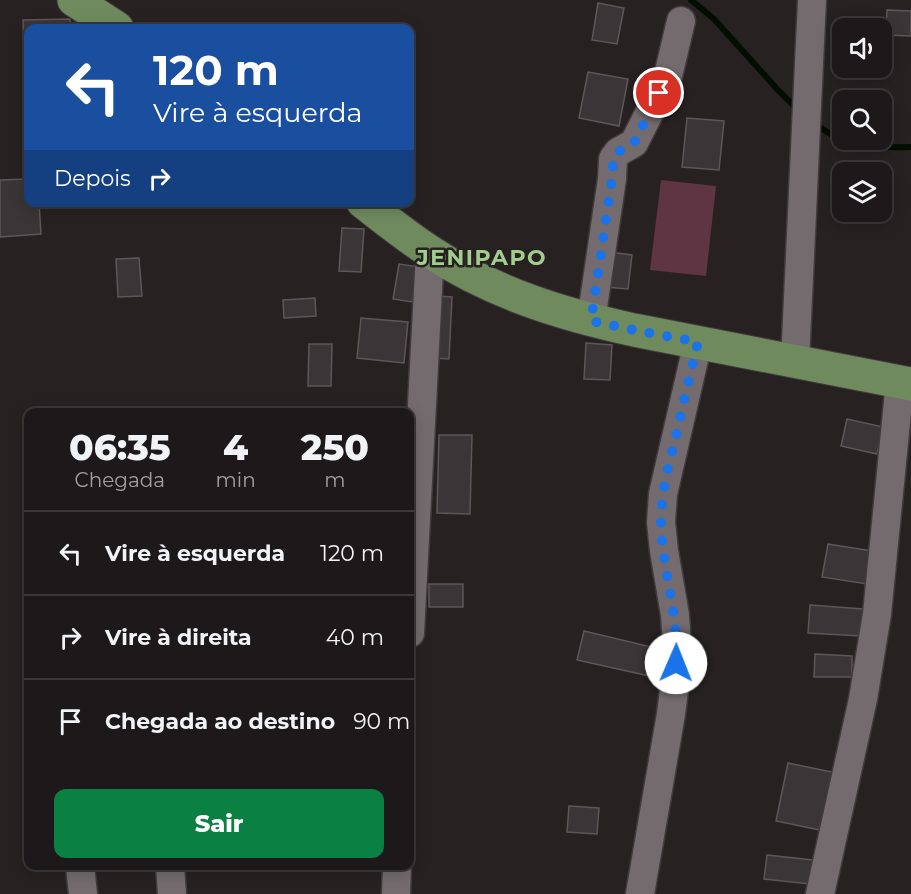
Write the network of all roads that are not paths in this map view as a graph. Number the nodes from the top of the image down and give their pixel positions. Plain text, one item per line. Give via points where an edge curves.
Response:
1 (74, 0) edge
2 (812, 0) edge
3 (681, 21) dead end
4 (111, 24) edge
5 (370, 207) edge
6 (430, 252) junction
7 (591, 321) junction
8 (698, 342) junction
9 (795, 362) junction
10 (905, 383) edge
11 (414, 557) edge
12 (80, 870) edge
13 (170, 870) edge
14 (397, 870) edge
15 (83, 894) edge
16 (172, 894) edge
17 (396, 894) edge
18 (640, 894) edge
19 (820, 894) edge

1 - 4 main road
2 - 9 street
3 - 7 street via 668,76 634,143 613,159
5 - 6 main road
6 - 7 main road via 517,297
6 - 11 street
7 - 8 main road
8 - 9 main road
8 - 18 street via 663,494 661,522 677,645 675,682
9 - 10 main road
10 - 19 street via 863,699
12 - 15 street
13 - 16 street
14 - 17 street

